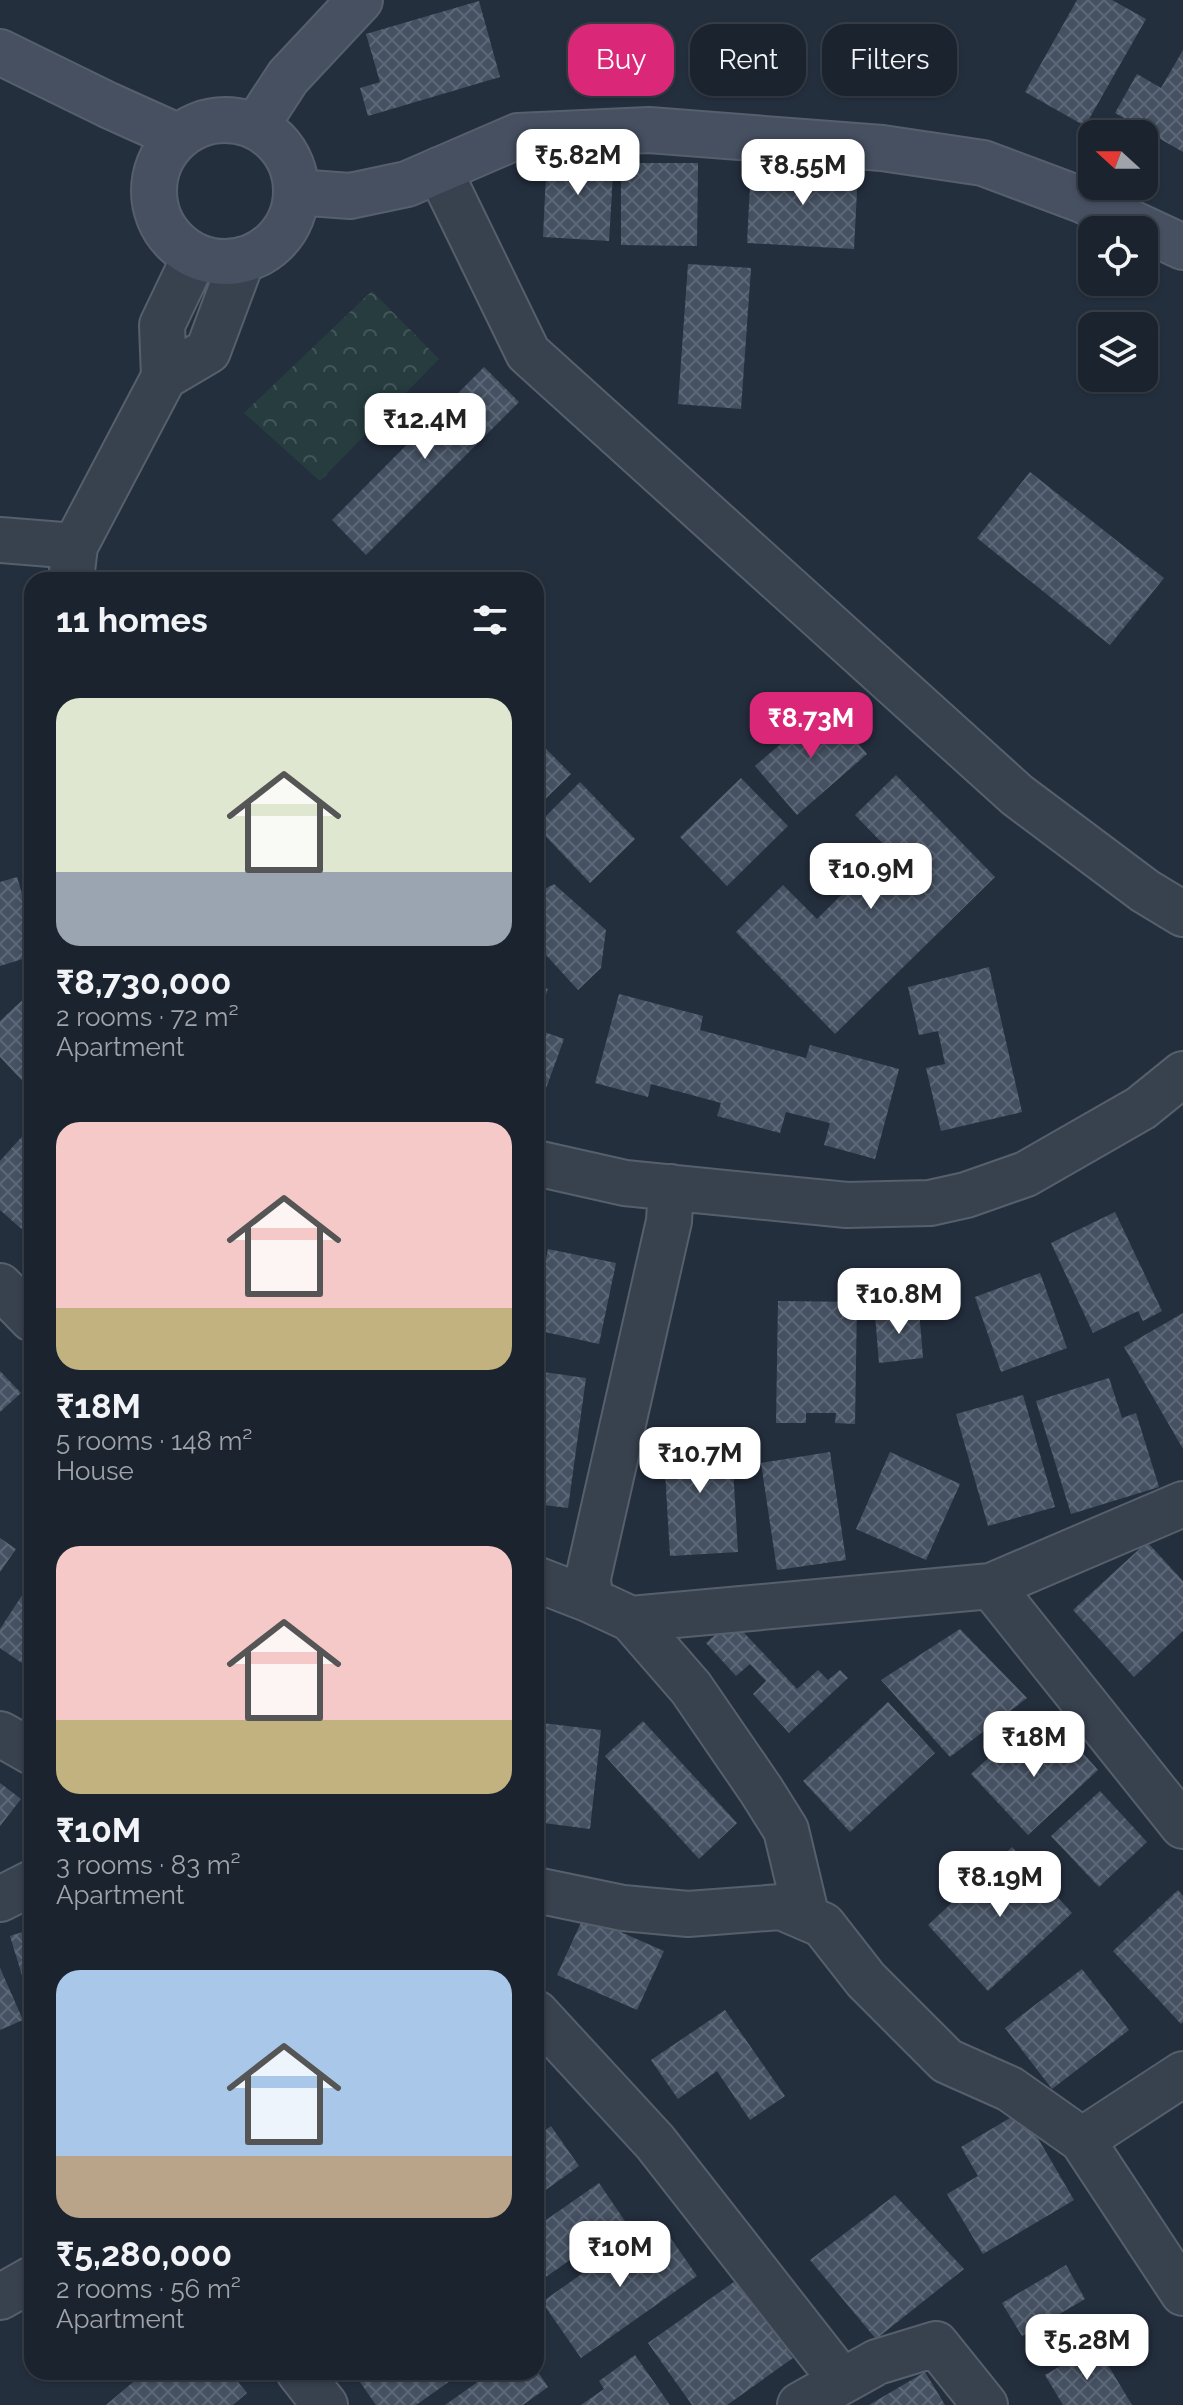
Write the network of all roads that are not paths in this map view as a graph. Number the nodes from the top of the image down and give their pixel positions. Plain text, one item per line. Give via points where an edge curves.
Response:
1 (360, 0) edge
2 (0, 52) edge
3 (256, 126) junction
4 (179, 137) junction
5 (439, 170) junction
6 (296, 192) junction
7 (1183, 247) edge
8 (195, 256) junction
9 (242, 260) junction
10 (164, 377) junction
11 (0, 540) edge
12 (73, 563) edge
13 (1183, 914) edge
14 (1183, 1074) edge
15 (544, 1165) edge
16 (671, 1187) junction
17 (0, 1286) edge
18 (24, 1311) edge
19 (1183, 1504) edge
20 (544, 1582) edge
21 (991, 1586) junction
22 (590, 1600) junction
23 (631, 1619) junction
24 (0, 1734) edge
25 (24, 1748) edge
26 (1183, 1826) edge
27 (24, 1887) edge
28 (544, 1892) edge
29 (0, 1899) edge
30 (807, 1918) junction
31 (544, 2022) edge
32 (1183, 2074) edge
33 (1082, 2140) junction
34 (24, 2284) edge
35 (1183, 2293) edge
36 (0, 2297) edge
37 (305, 2380) edge
38 (842, 2381) junction
39 (325, 2405) edge
40 (800, 2405) edge
41 (985, 2405) edge

1 - 3 main road via 288,77
2 - 4 main road
3 - 4 main road via 216,120
3 - 6 main road via 286,153
4 - 8 main road via 157,170 154,190 165,230
5 - 6 main road via 407,184 350,196
5 - 7 main road via 518,136 649,130 882,148 983,163 1082,200
5 - 13 street via 528,353 1017,795
6 - 9 main road via 285,231 272,246
8 - 9 main road via 214,262
8 - 10 street via 162,325
9 - 10 street via 208,351
10 - 12 street
11 - 12 street
14 - 16 street via 1141,1108 1026,1174 930,1203 847,1205
15 - 16 street
16 - 22 street via 669,1221 588,1578
17 - 18 street
19 - 21 street
20 - 22 street
21 - 23 street
21 - 26 street
22 - 23 street
23 - 30 street via 691,1688 786,1830
24 - 25 street
27 - 29 street
28 - 30 street via 623,1908 688,1914 781,1907
30 - 33 street via 823,1925 866,1980 947,2061 1010,2089
31 - 38 street via 655,2142
32 - 33 street
33 - 35 street
34 - 36 street
37 - 39 street
38 - 40 street
38 - 41 street via 877,2362 936,2344

